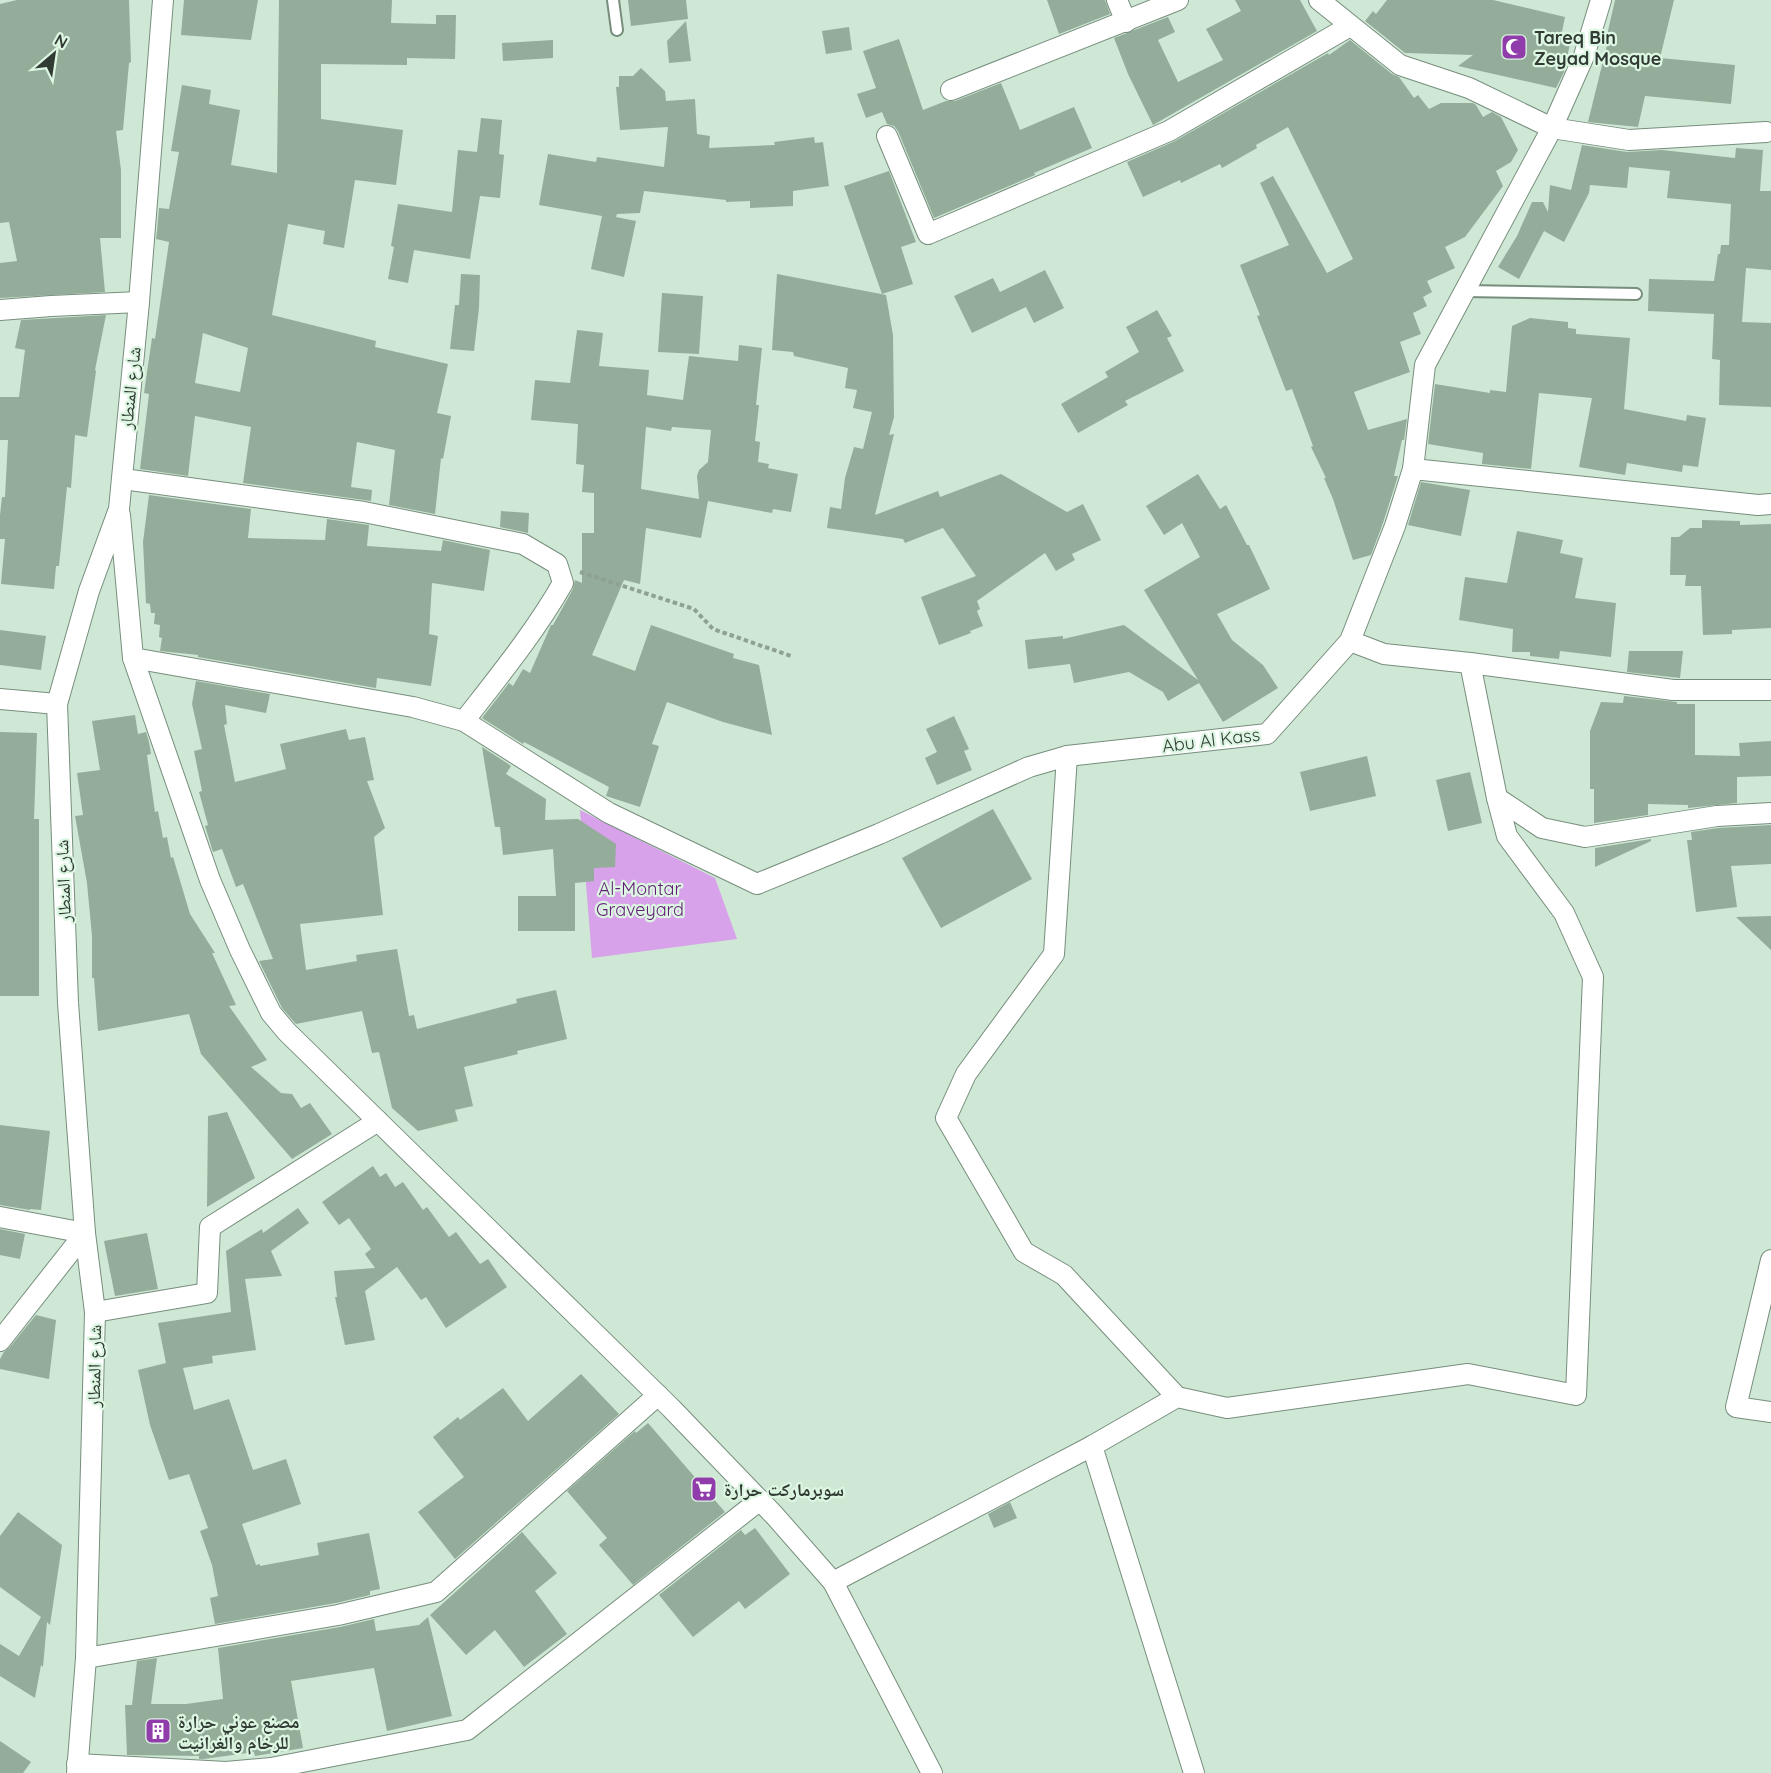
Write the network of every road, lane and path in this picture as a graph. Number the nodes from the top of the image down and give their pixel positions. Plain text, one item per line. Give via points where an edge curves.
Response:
1 (163, 0) edge
2 (613, 0) edge
3 (1117, 0) edge
4 (1178, 0) edge
5 (1319, 0) edge
6 (1601, 0) edge
7 (1126, 22) junction
8 (1350, 26) junction
9 (617, 30) dead end
10 (951, 90) dead end
11 (1552, 128) junction
12 (1766, 132) dead end
13 (887, 136) dead end
14 (1464, 291) junction
15 (1636, 294) dead end
16 (139, 302) junction
17 (0, 310) edge
18 (1413, 469) junction
19 (123, 479) junction
20 (1771, 504) edge
21 (119, 509) junction
22 (557, 564) junction
23 (1350, 641) junction
24 (791, 656) dead end
25 (133, 658) junction
26 (1470, 663) junction
27 (1771, 690) edge
28 (0, 699) edge
29 (57, 704) junction
30 (464, 721) junction
31 (1067, 756) junction
32 (1497, 798) junction
33 (1771, 813) edge
34 (378, 1121) junction
35 (0, 1217) edge
36 (85, 1233) junction
37 (1771, 1260) edge
38 (95, 1312) junction
39 (0, 1341) edge
40 (658, 1395) junction
41 (1177, 1397) junction
42 (1771, 1412) edge
43 (1092, 1446) junction
44 (760, 1500) junction
45 (833, 1582) junction
46 (86, 1658) junction
47 (77, 1769) edge
48 (932, 1773) edge
49 (1194, 1773) edge

1 - 16 street, شارع المنطار
2 - 9 lane
3 - 7 street
4 - 7 street
5 - 8 street
6 - 11 street via 1584,56
7 - 10 street
8 - 11 street via 1400,64 1469,88
8 - 13 street via 1169,131 927,234
11 - 12 street via 1629,140
11 - 14 street
14 - 15 lane
14 - 18 street via 1425,365
16 - 17 street
16 - 19 street, شارع المنطار
18 - 20 street
18 - 23 street
19 - 21 street, شارع المنطار
19 - 22 street via 364,512 523,544
21 - 25 street
21 - 29 street, شارع المنطار via 89,591
22 - 24 path via 694,609 714,629
22 - 30 street via 563,583 545,614
23 - 26 street via 1384,654
23 - 31 street, Abu Al Kass via 1267,734
25 - 30 street, Abu Al Kass via 413,707
25 - 34 street via 210,880 271,1013
26 - 27 street via 1673,690
26 - 32 street
28 - 29 street
29 - 36 street, شارع المنطار via 68,1003
30 - 31 street, Abu Al Kass via 609,813 757,884 1029,767
31 - 41 street via 1054,954 966,1074 946,1118 1024,1252 1064,1275
32 - 33 street via 1542,828 1585,837 1718,816
32 - 41 street via 1508,836 1564,913 1593,977 1576,1395 1468,1374 1227,1408
34 - 38 street via 210,1227 207,1293
34 - 40 street
35 - 36 street
36 - 38 street, شارع المنطار
36 - 39 street
37 - 42 street via 1736,1407
38 - 46 street, شارع المنطار
40 - 44 street
40 - 46 street via 436,1592 338,1615
41 - 43 street
43 - 45 street
43 - 49 street
44 - 45 street
44 - 47 street via 467,1730 260,1769
45 - 48 street
46 - 47 street, شارع المنطار

